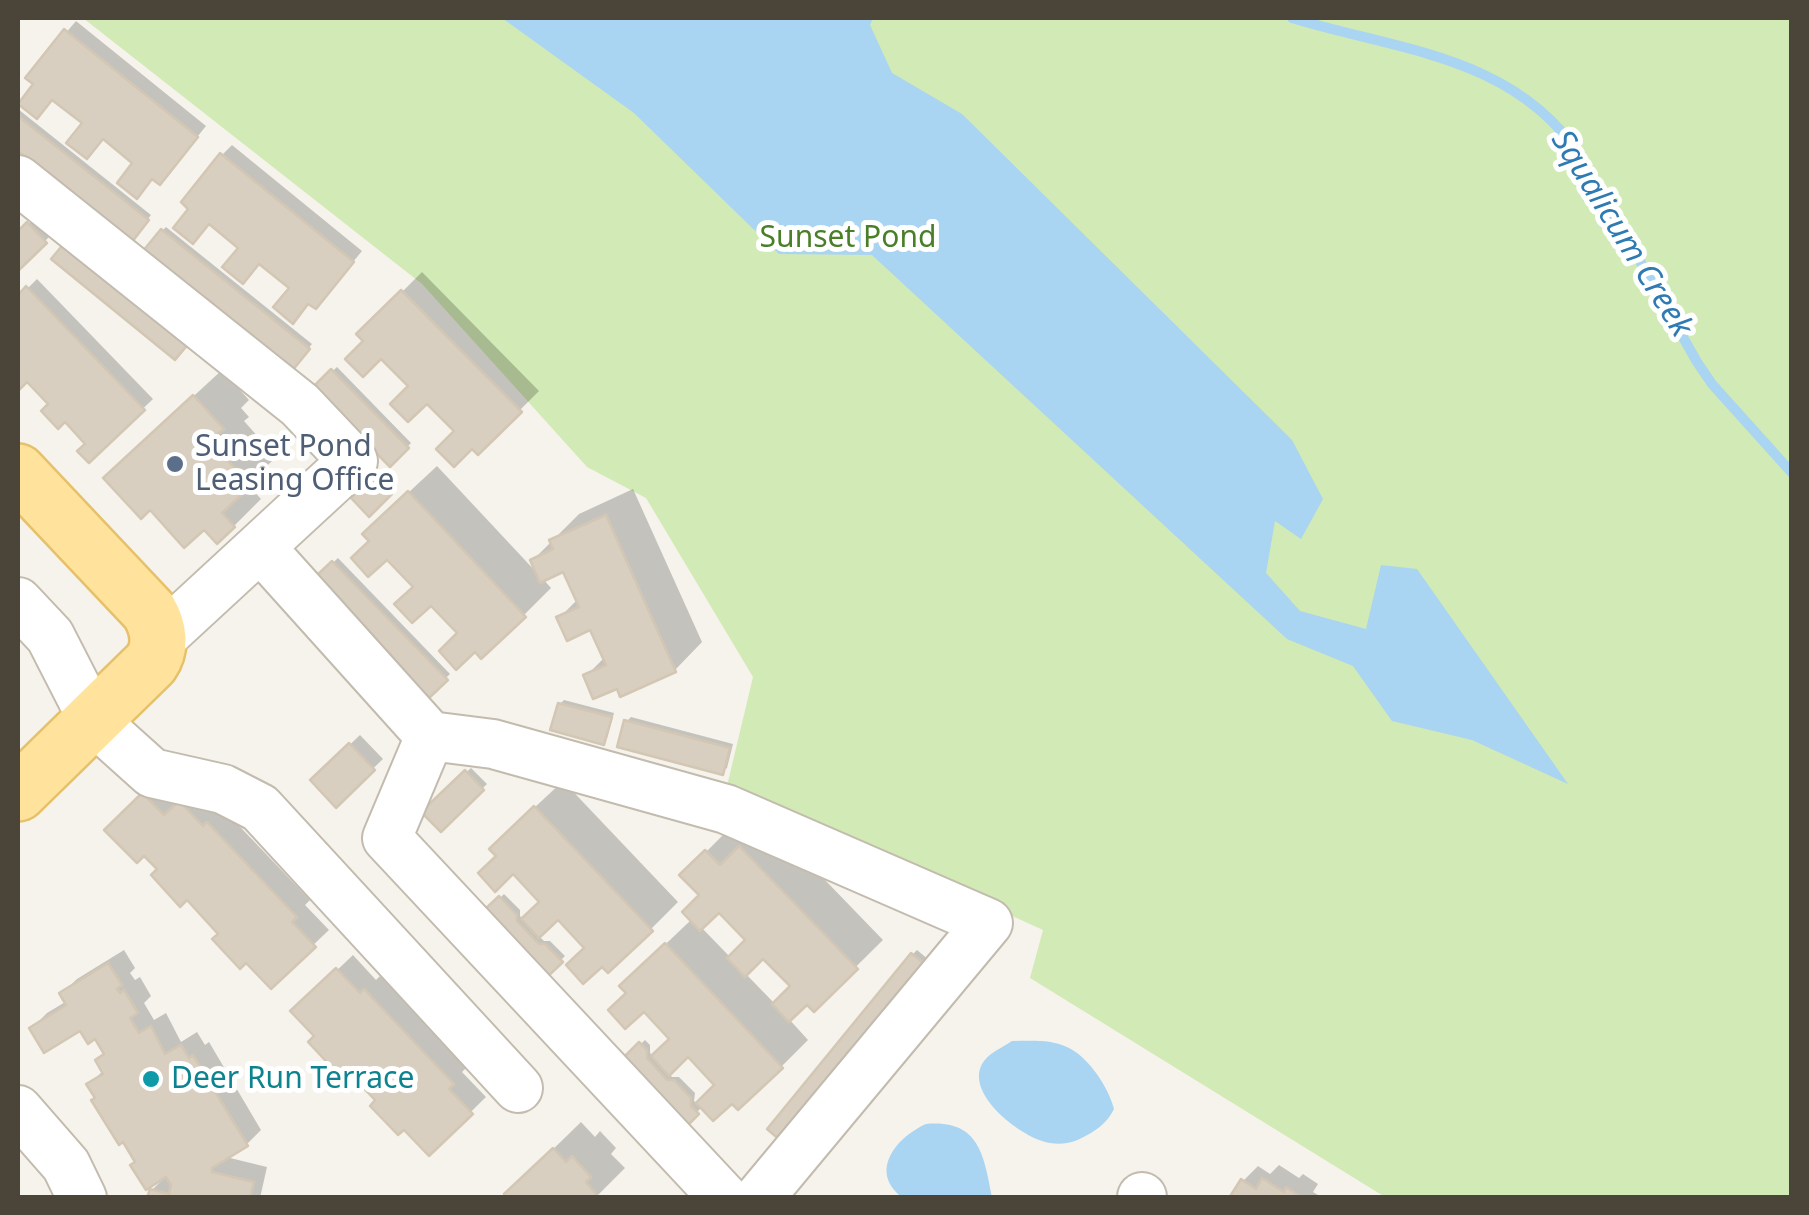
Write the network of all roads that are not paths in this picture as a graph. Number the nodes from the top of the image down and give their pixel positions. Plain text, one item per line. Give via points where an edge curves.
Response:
1 (24, 196) edge
2 (18, 472) edge
3 (260, 547) junction
4 (18, 602) edge
5 (158, 642) junction
6 (93, 720) junction
7 (430, 736) junction
8 (18, 792) edge
9 (518, 1088) dead end
10 (18, 1110) edge
11 (82, 1198) edge
12 (724, 1198) edge
13 (759, 1198) edge

1 - 3 lane via 300,404 353,461
2 - 5 main road via 150,612
3 - 5 lane
3 - 7 lane
4 - 6 lane via 50,636
5 - 6 main road via 151,663
6 - 8 main road
6 - 9 lane via 152,773 224,789 260,808
7 - 12 lane via 386,838
7 - 13 lane via 493,744 726,810 988,923
10 - 11 lane via 66,1165

